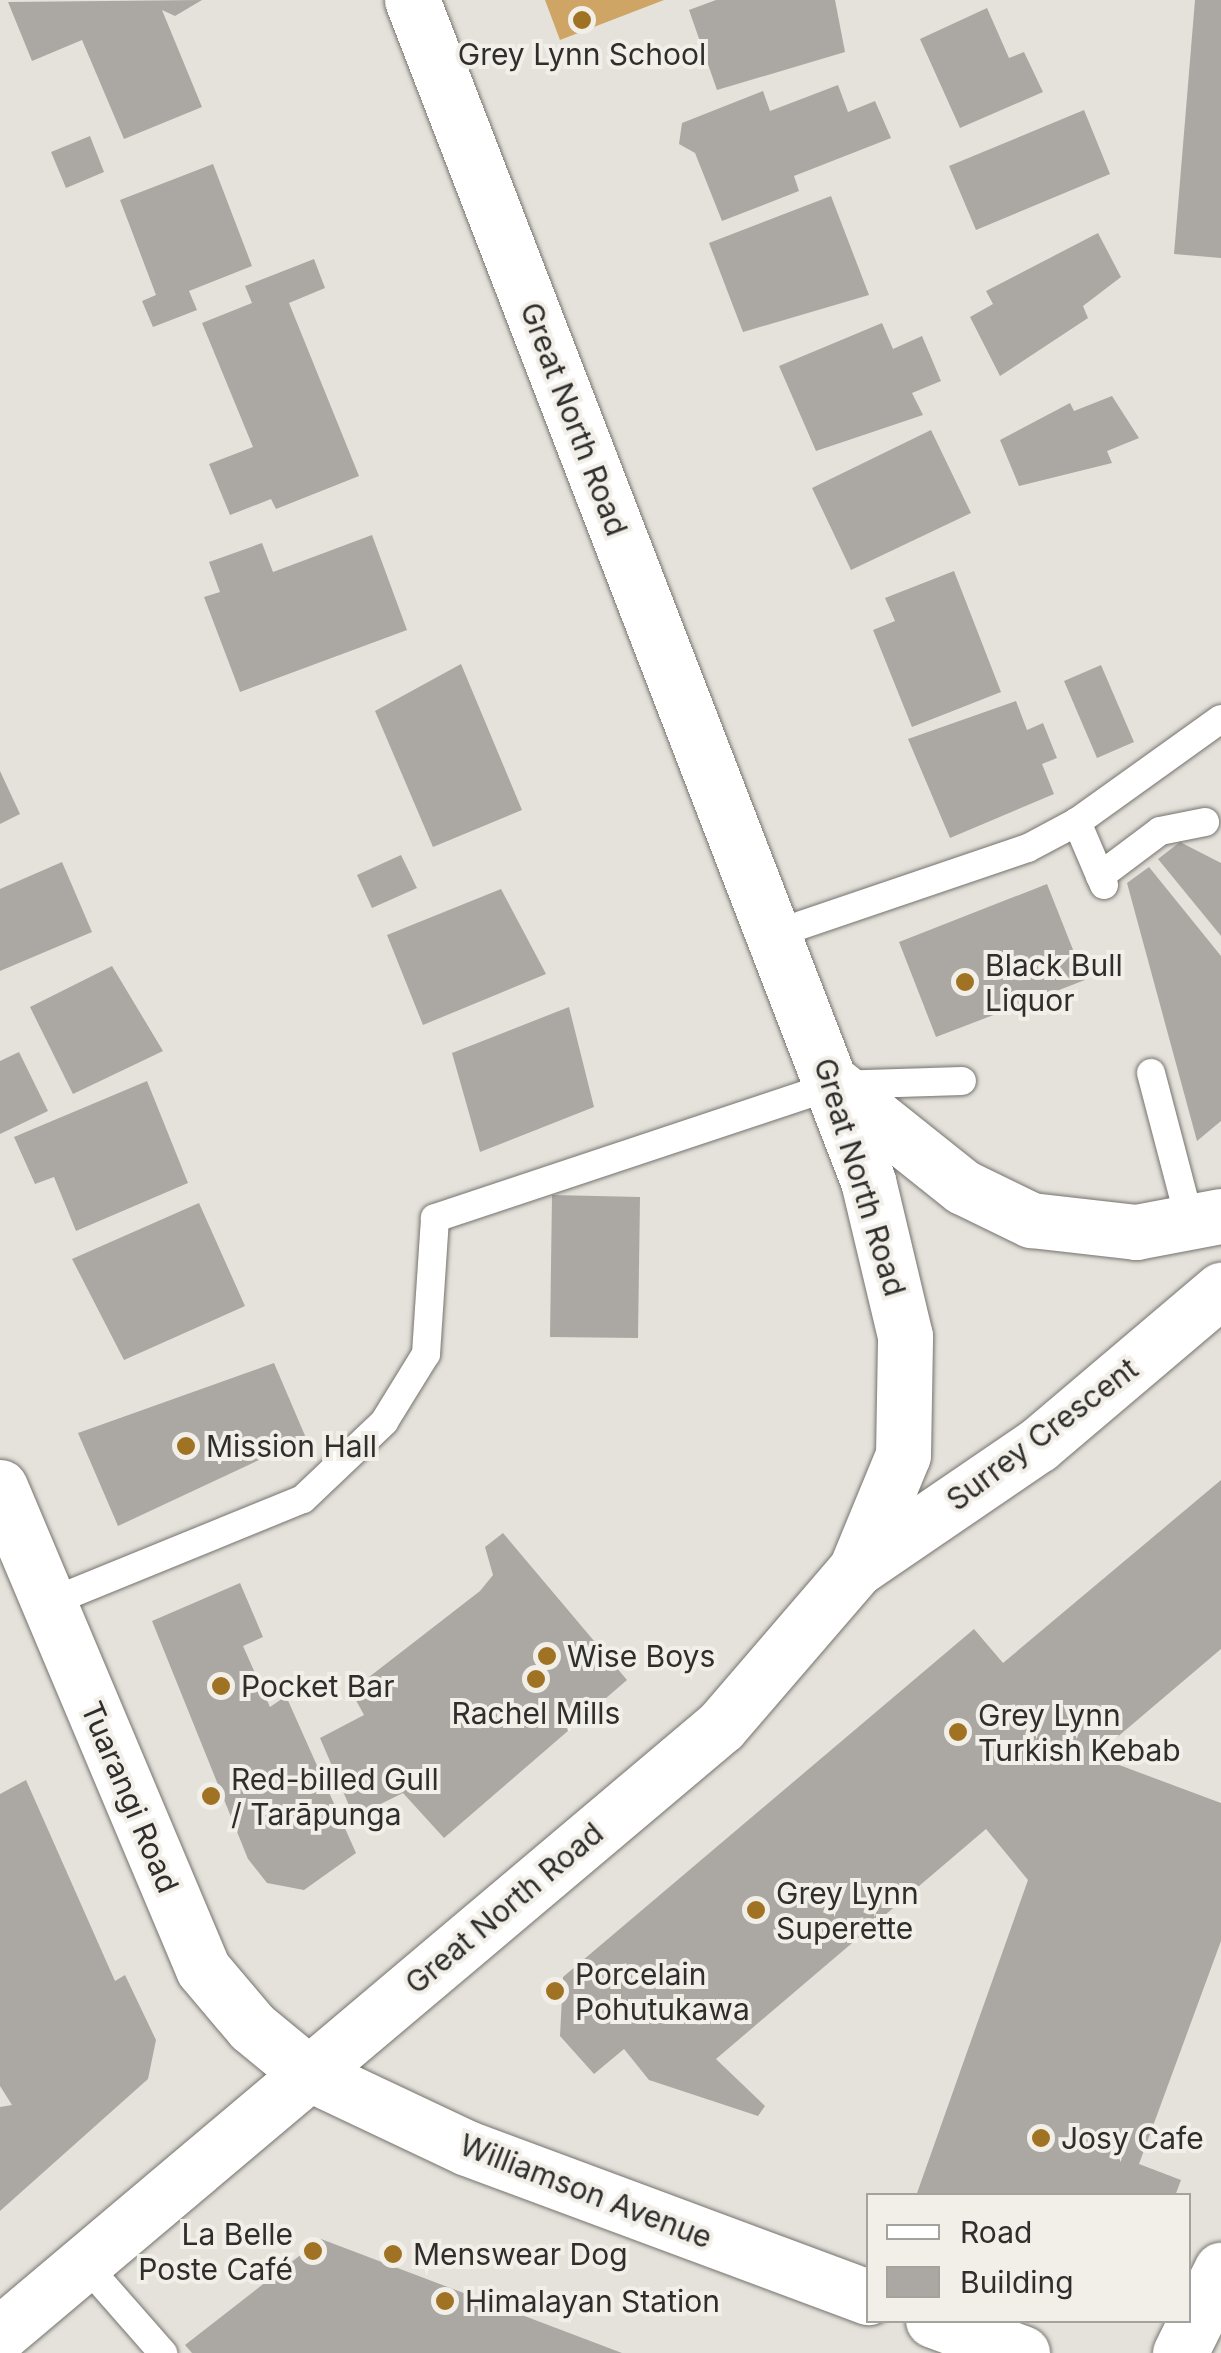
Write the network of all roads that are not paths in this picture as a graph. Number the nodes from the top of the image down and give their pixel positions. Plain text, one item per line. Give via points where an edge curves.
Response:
1 (412, 0) edge
2 (1221, 719) edge
3 (1077, 822) junction
4 (1205, 822) dead end
5 (775, 934) junction
6 (1152, 1074) dead end
7 (962, 1082) dead end
8 (835, 1085) junction
9 (1206, 1219) edge
10 (1221, 1290) edge
11 (0, 1487) edge
12 (856, 1569) junction
13 (48, 1603) junction
14 (308, 2074) junction
15 (84, 2263) junction
16 (1221, 2270) edge
17 (866, 2296) edge
18 (941, 2323) edge
19 (0, 2334) edge
20 (162, 2353) edge
21 (1022, 2353) edge
22 (1180, 2353) edge

1 - 5 main road, Great North Road
2 - 3 lane
3 - 4 lane via 1102,880 1160,831
3 - 5 lane via 1028,848
5 - 8 main road, Great North Road
6 - 9 lane
7 - 8 lane
8 - 9 main road via 963,1187 1031,1220 1100,1232
8 - 12 main road, Great North Road via 890,1258 908,1365 903,1455
8 - 13 lane via 436,1218 426,1354 384,1422 303,1499
10 - 12 main road, Surrey Crescent via 1038,1445
11 - 13 main road, Tuarangi Road
12 - 14 main road, Great North Road via 721,1726
13 - 14 main road, Tuarangi Road via 203,1969
14 - 15 main road, Great North Road
14 - 17 main road, Williamson Avenue via 468,2148
15 - 19 main road, Great North Road
15 - 20 lane
16 - 22 main road
18 - 21 main road

